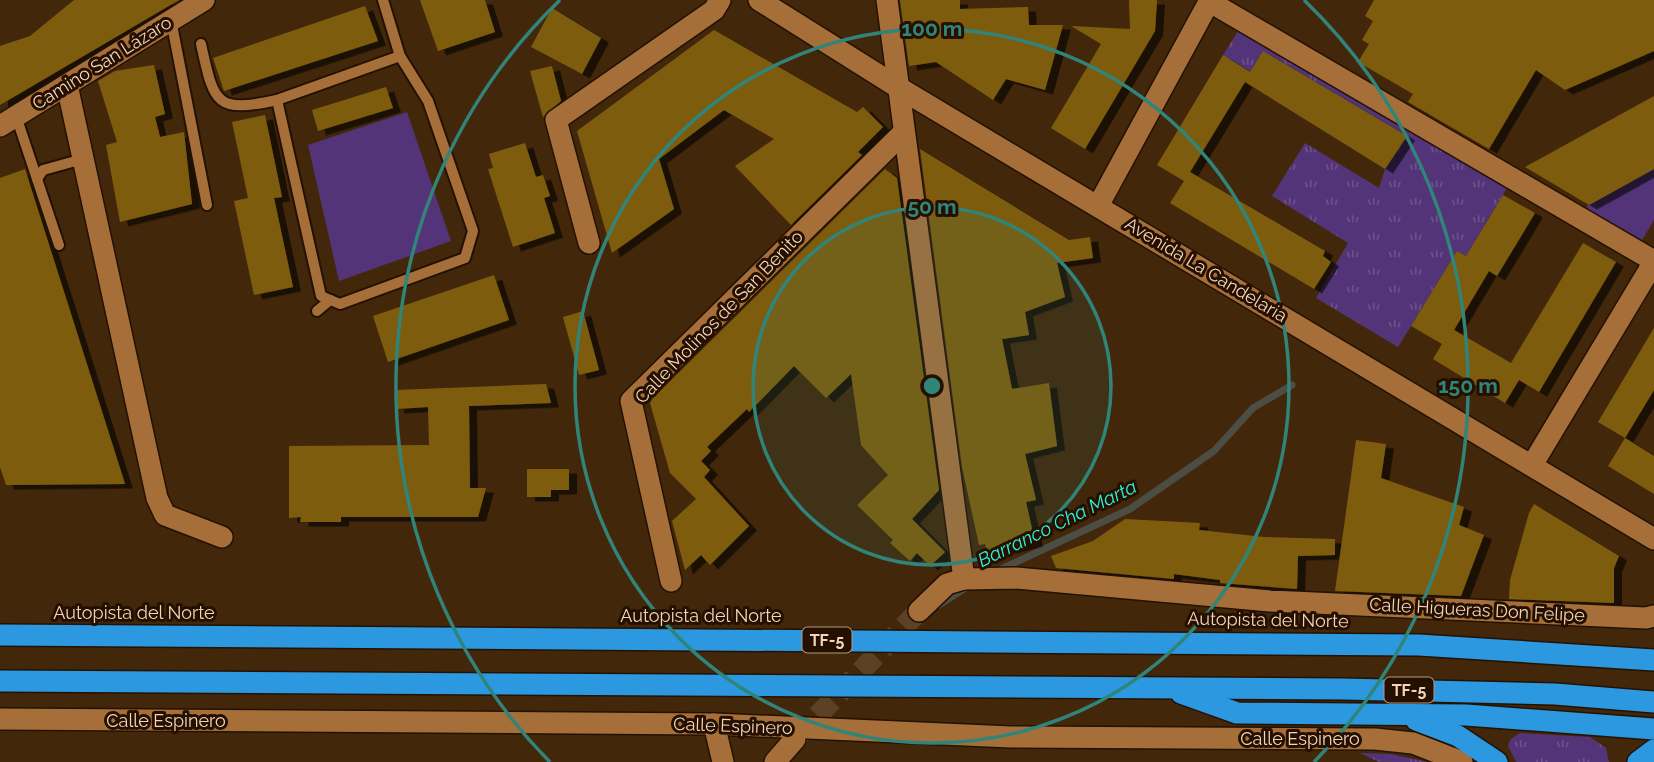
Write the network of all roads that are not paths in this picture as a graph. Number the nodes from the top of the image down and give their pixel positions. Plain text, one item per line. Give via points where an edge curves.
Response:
1 (204, 0) edge
2 (383, 0) edge
3 (720, 0) edge
4 (759, 0) edge
5 (887, 0) edge
6 (1210, 1) edge
7 (171, 20) junction
8 (201, 44) dead end
9 (400, 56) junction
10 (66, 85) junction
11 (896, 86) junction
12 (277, 100) junction
13 (8, 121) edge
14 (904, 132) junction
15 (83, 159) junction
16 (37, 179) junction
17 (207, 205) dead end
18 (1098, 206) junction
19 (589, 243) dead end
20 (59, 245) dead end
21 (1654, 262) edge
22 (330, 300) junction
23 (317, 311) dead end
24 (1532, 465) junction
25 (222, 537) dead end
26 (1654, 539) edge
27 (964, 579) junction
28 (671, 581) dead end
29 (919, 611) tunnel mouth
30 (1654, 616) edge
31 (0, 635) edge
32 (1654, 660) edge
33 (0, 681) edge
34 (1163, 687) junction
35 (1654, 702) edge
36 (1386, 714) junction
37 (0, 719) edge
38 (714, 724) junction
39 (1654, 729) edge
40 (795, 739) tunnel mouth
41 (1654, 750) edge
42 (723, 762) edge
43 (775, 762) edge
44 (1462, 762) edge
45 (1497, 762) edge
46 (1638, 762) edge

1 - 7 street, Camino San Lázaro
2 - 9 lane
3 - 19 street via 714,10 556,120
4 - 11 street, Avenida La Candelaria
5 - 11 street
6 - 18 street
6 - 21 street
7 - 10 street, Camino San Lázaro
7 - 17 lane
8 - 12 lane via 216,97 228,105 247,107
9 - 12 lane
9 - 22 lane via 428,101 473,231 465,258 340,304
10 - 13 street, Camino San Lázaro
10 - 15 street
11 - 14 street
11 - 18 street, Avenida La Candelaria
12 - 22 lane via 321,296
13 - 16 lane
14 - 27 street
14 - 28 street, Calle Molinos de San Benito via 631,401
15 - 16 lane via 43,170
15 - 25 street via 157,498 165,515
16 - 20 lane
18 - 24 street, Avenida La Candelaria
21 - 24 street
22 - 23 lane
24 - 26 street, Avenida La Candelaria
27 - 29 street via 947,584
27 - 30 street, Calle Higueras Don Felipe via 1016,579 1270,601
31 - 32 highway, Autopista del Norte / TF-5 via 1419,645
33 - 34 highway, TF-5
34 - 35 highway, TF-5 via 1555,694
34 - 36 highway via 1237,713
36 - 39 highway
36 - 45 highway via 1422,721 1458,736
37 - 38 street, Calle Espinero via 553,730
38 - 42 street
38 - 44 street, Calle Espinero via 1011,737 1375,739 1413,743
40 - 43 street
41 - 46 highway

